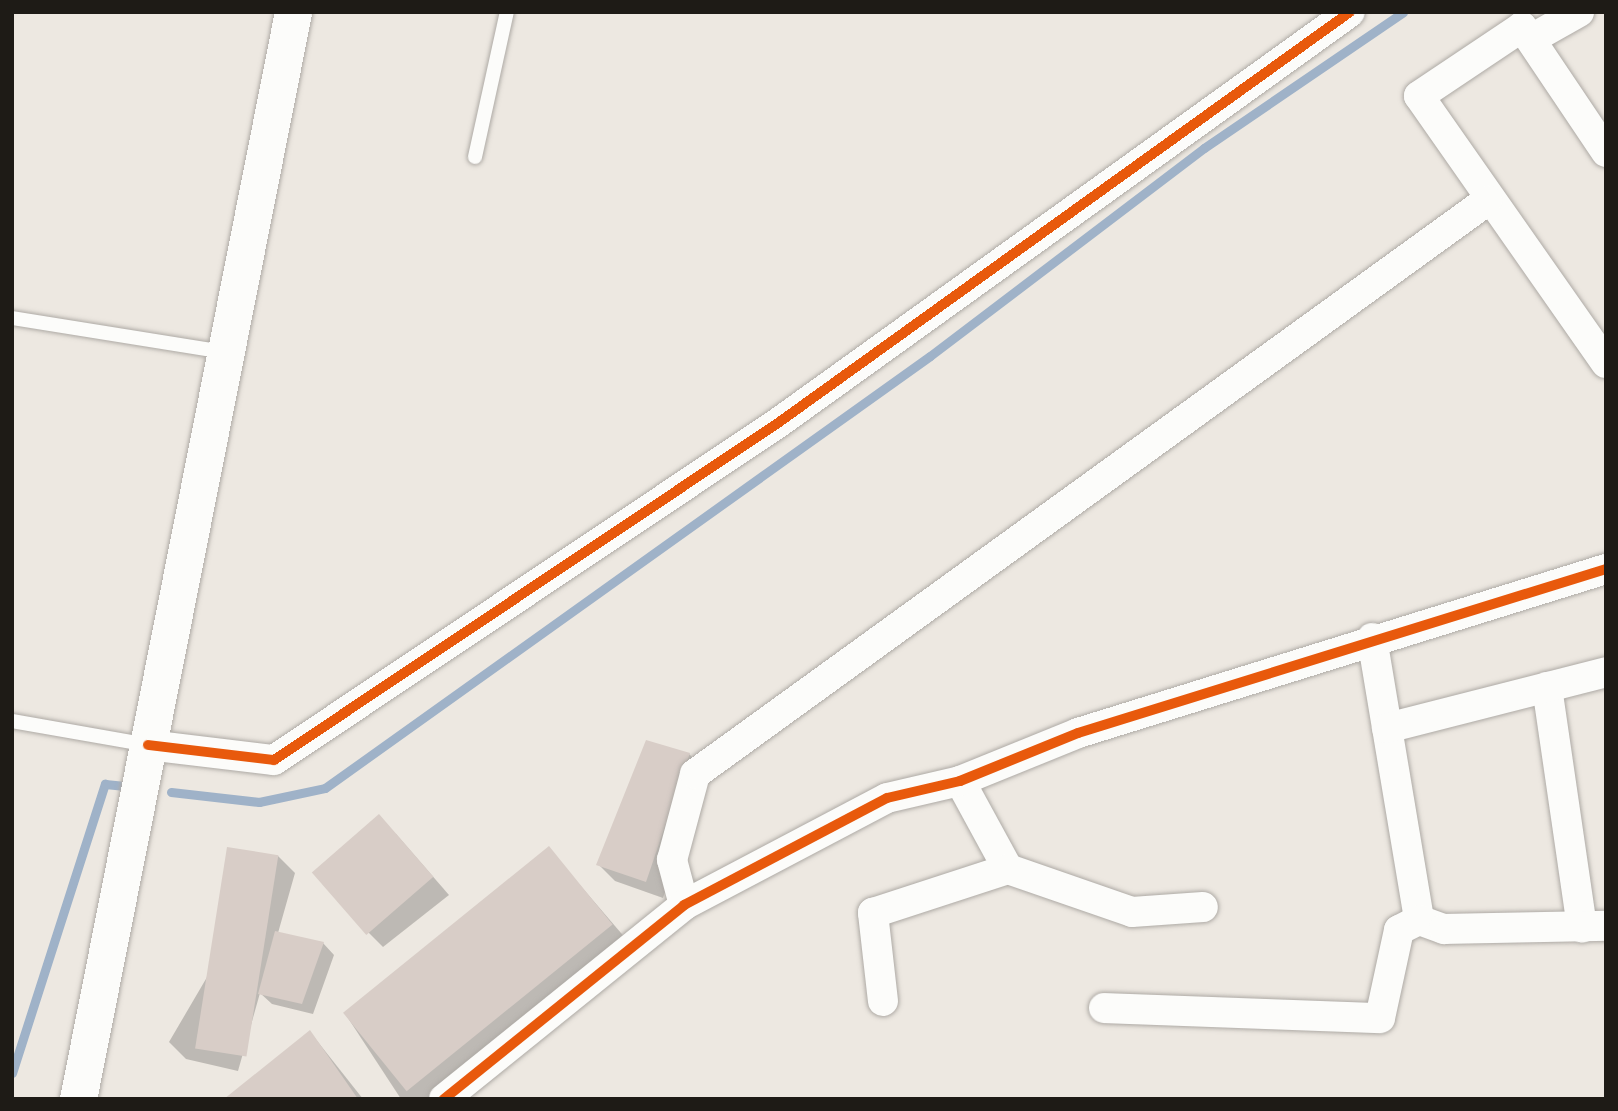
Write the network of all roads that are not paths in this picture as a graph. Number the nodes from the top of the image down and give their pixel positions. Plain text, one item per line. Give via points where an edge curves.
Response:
1 (293, 12) edge
2 (508, 12) edge
3 (1350, 12) edge
4 (1579, 12) edge
5 (1533, 38) junction
6 (1606, 152) edge
7 (475, 157) dead end
8 (1487, 201) junction
9 (12, 318) edge
10 (225, 352) junction
11 (1606, 363) edge
12 (1606, 569) edge
13 (1372, 639) junction
14 (1606, 672) edge
15 (1547, 687) junction
16 (12, 721) edge
17 (1387, 728) junction
18 (149, 745) junction
19 (960, 781) junction
20 (1008, 869) junction
21 (684, 905) junction
22 (1203, 907) dead end
23 (1419, 920) junction
24 (1594, 926) edge
25 (883, 1001) dead end
26 (1104, 1008) dead end
27 (78, 1099) edge
28 (444, 1099) edge

1 - 10 street
2 - 7 lane
3 - 18 street via 778,423 274,760
4 - 5 street
5 - 6 street
5 - 8 street via 1522,27 1419,96
8 - 11 street
8 - 21 street via 695,774 672,860
9 - 10 lane
10 - 18 street
12 - 13 street
13 - 17 street
13 - 19 street via 1078,733
14 - 15 street
15 - 17 street
15 - 24 street
16 - 18 lane
17 - 23 street
18 - 27 street
19 - 20 street
19 - 21 street via 887,798
20 - 22 street via 1132,912
20 - 25 street via 873,913
21 - 28 street
23 - 24 street via 1444,929
23 - 26 street via 1399,930 1380,1018

